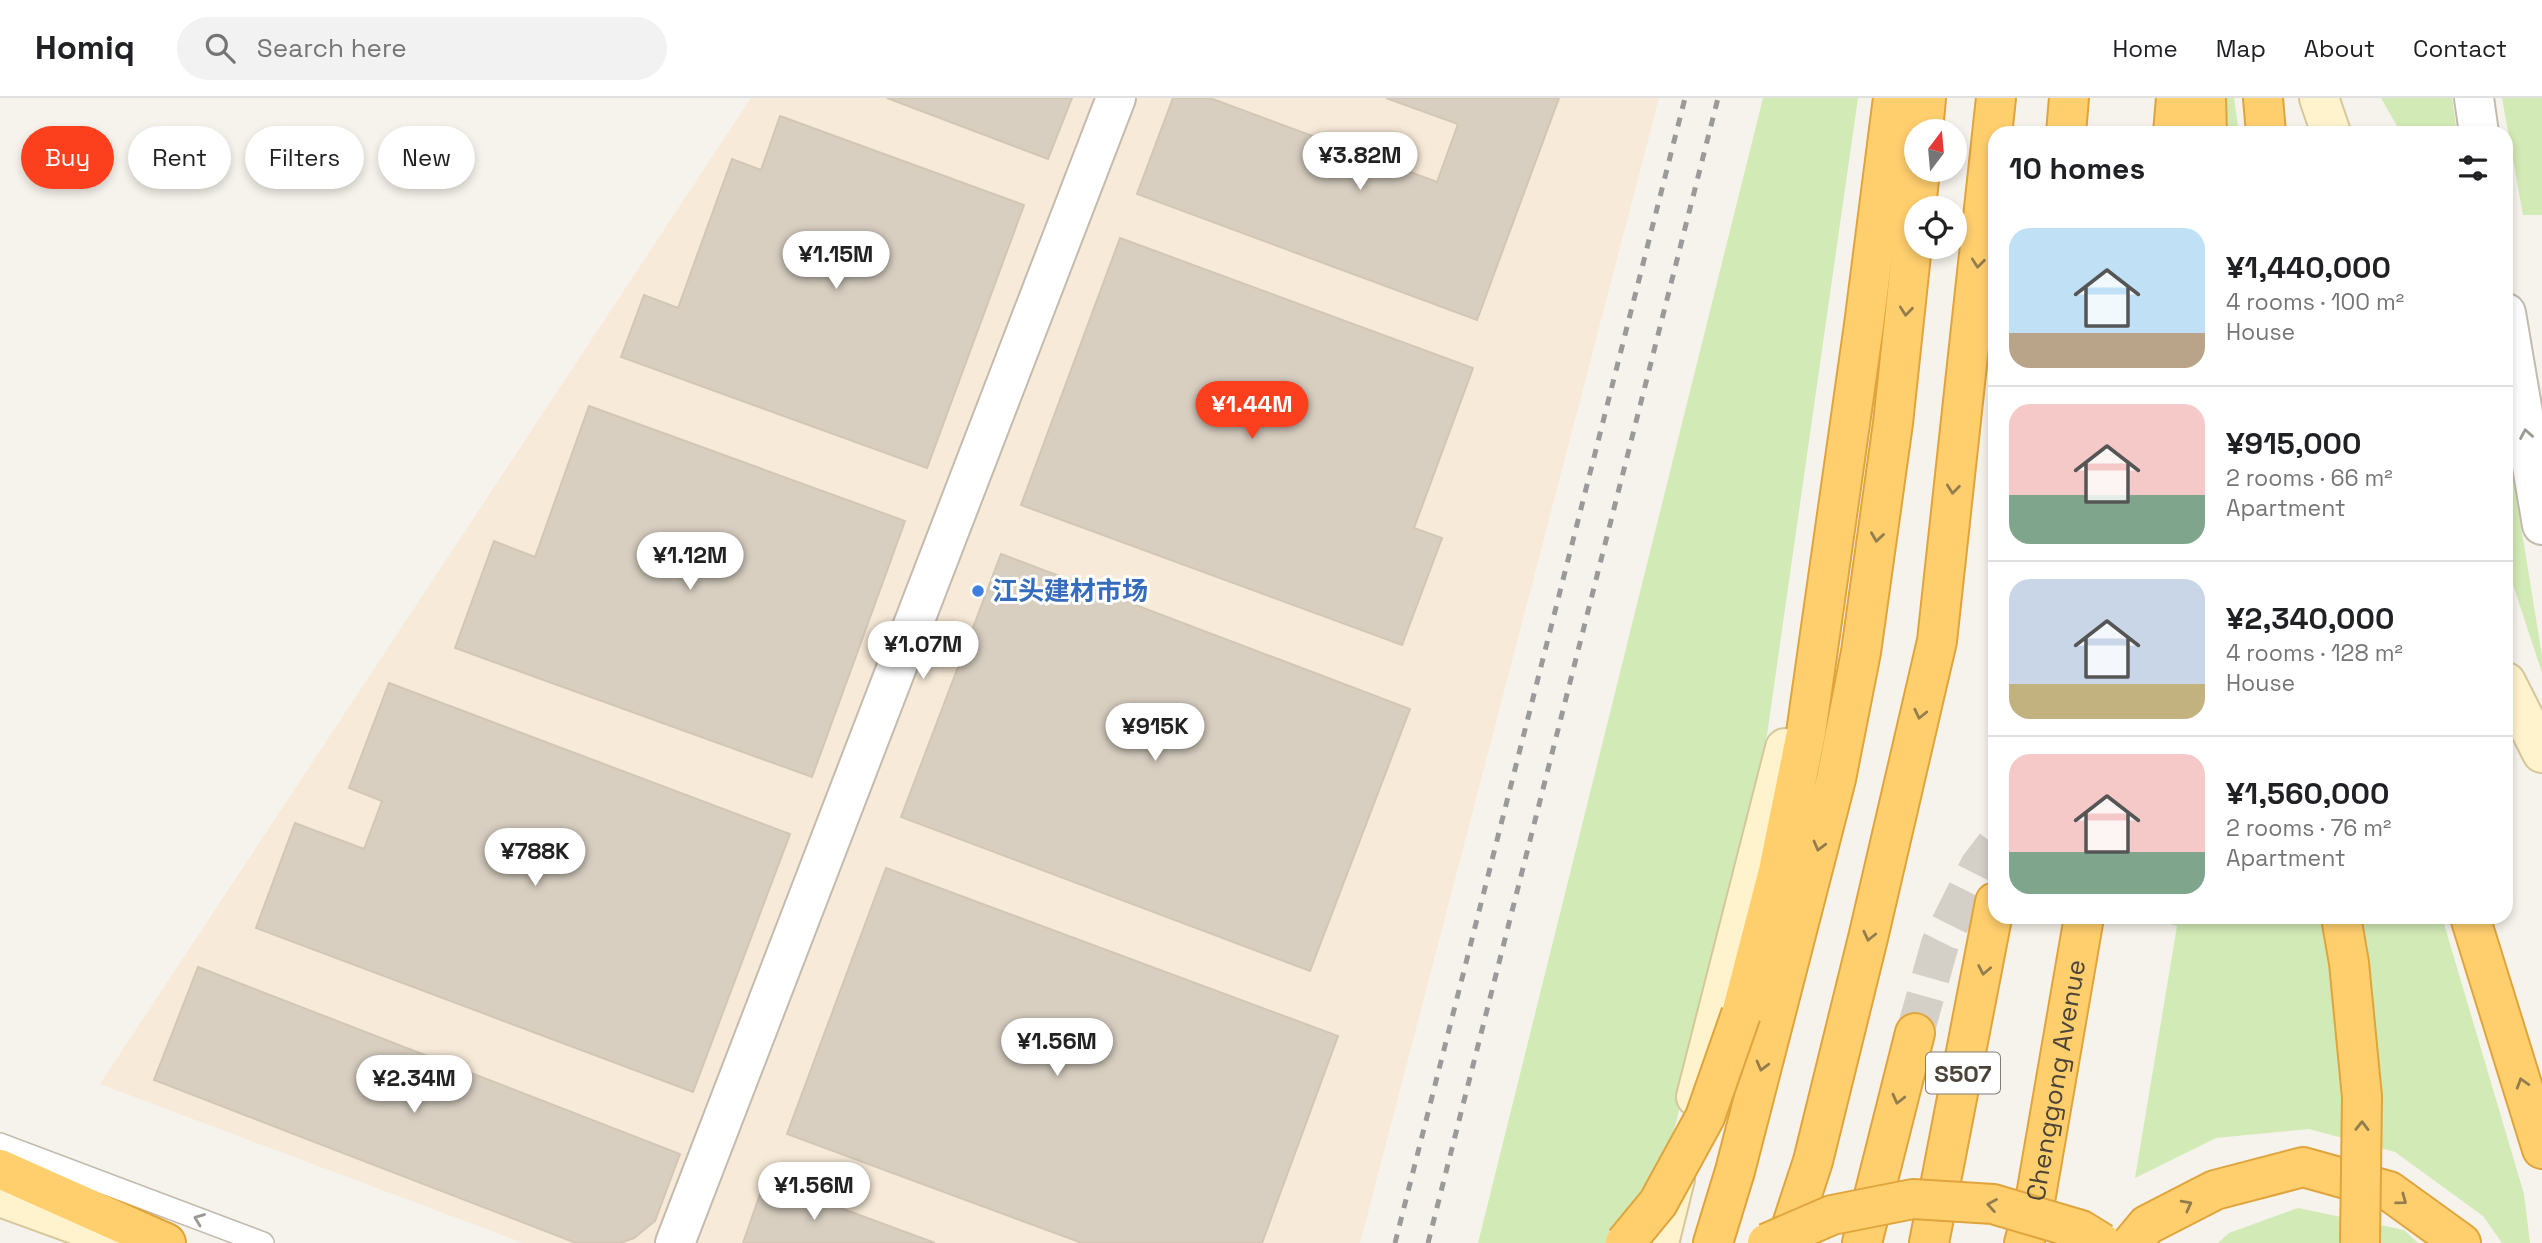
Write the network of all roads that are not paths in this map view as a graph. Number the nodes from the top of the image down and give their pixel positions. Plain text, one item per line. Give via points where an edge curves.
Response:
1 (1116, 98) edge
2 (1875, 98) edge
3 (1893, 98) edge
4 (1926, 98) edge
5 (1996, 98) edge
6 (2069, 98) edge
7 (2176, 98) edge
8 (2206, 98) edge
9 (2263, 98) edge
10 (2319, 98) edge
11 (2474, 98) edge
12 (1924, 119) edge
13 (1993, 126) edge
14 (2067, 126) edge
15 (2173, 126) edge
16 (2207, 126) edge
17 (2265, 126) edge
18 (2329, 126) edge
19 (2478, 126) edge
20 (1988, 172) edge
21 (1919, 182) edge
22 (2513, 354) edge
23 (2542, 525) edge
24 (2513, 696) edge
25 (2542, 753) edge
26 (1991, 924) edge
27 (2083, 924) edge
28 (2342, 924) edge
29 (2474, 924) edge
30 (1915, 1033) tunnel mouth
31 (0, 1144) edge
32 (2542, 1149) edge
33 (0, 1169) edge
34 (0, 1197) edge
35 (127, 1243) edge
36 (166, 1243) edge
37 (263, 1243) edge
38 (675, 1243) edge
39 (1625, 1243) edge
40 (1659, 1243) edge
41 (1713, 1243) edge
42 (1767, 1243) edge
43 (1786, 1243) edge
44 (1862, 1243) edge
45 (1929, 1243) edge
46 (2024, 1243) edge
47 (2102, 1243) edge
48 (2132, 1243) edge
49 (2360, 1243) edge
50 (2461, 1243) edge

1 - 38 street
2 - 40 main road via 1839,412 1782,764
3 - 39 highway, bridge via 1806,733 1778,871 1741,1014 1706,1117 1658,1203
4 - 12 highway
5 -> 13 highway
6 - 14 highway
7 - 15 highway
8 - 16 highway
9 - 17 highway
10 - 18 main road
11 - 19 street
20 -> 43 highway via 1937,641 1813,1161
21 -> 41 highway via 1894,423 1861,652 1836,779
23 -> 22 street
24 - 25 main road
26 -> 45 highway, S507
27 - 46 highway, Chenggong Avenue
49 -> 28 highway, bridge via 2362,1097
32 -> 29 highway
30 -> 44 highway
37 -> 31 lane
33 - 36 highway
34 - 35 main road
47 -> 42 highway, bridge via 2081,1230 1993,1204 1913,1199 1832,1215
48 -> 50 highway via 2147,1225 2215,1190 2303,1167 2389,1191

